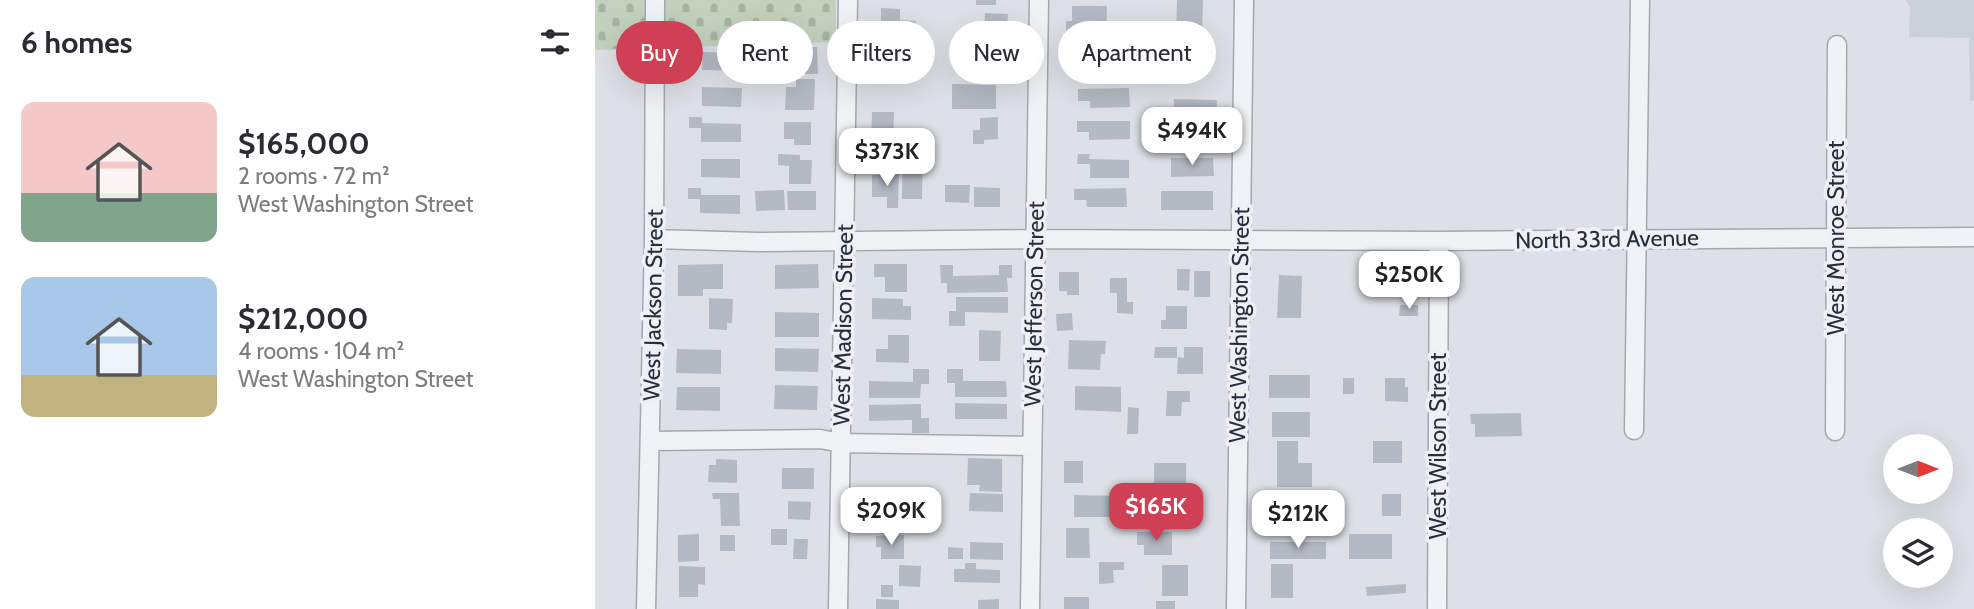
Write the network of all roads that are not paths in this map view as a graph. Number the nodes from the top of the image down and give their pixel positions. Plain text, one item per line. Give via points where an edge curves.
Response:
1 (655, 0) edge
2 (848, 0) edge
3 (1039, 0) edge
4 (1244, 0) edge
5 (1640, 0) edge
6 (1837, 45) dead end
7 (1836, 237) junction
8 (1974, 237) edge
9 (654, 239) junction
10 (1035, 239) junction
11 (1240, 239) junction
12 (1638, 239) junction
13 (1439, 241) junction
14 (845, 242) junction
15 (1634, 430) dead end
16 (1835, 431) dead end
17 (650, 440) junction
18 (841, 443) junction
19 (1032, 446) junction
20 (646, 609) edge
21 (838, 609) edge
22 (1030, 609) edge
23 (1235, 609) edge
24 (1437, 609) edge

1 - 9 street, West Jackson Street
2 - 14 street, West Madison Street
3 - 10 street, West Jefferson Street
4 - 11 street, West Washington Street
5 - 12 street
6 - 7 street, West Monroe Street
7 - 8 street, North 33rd Avenue
7 - 12 street, North 33rd Avenue
7 - 16 street, West Monroe Street
9 - 14 street, North 33rd Avenue
9 - 17 street, West Jackson Street
10 - 11 street, North 33rd Avenue
10 - 14 street, North 33rd Avenue
10 - 19 street, West Jefferson Street
11 - 13 street, North 33rd Avenue
11 - 23 street, West Washington Street
12 - 13 street, North 33rd Avenue
12 - 15 street
13 - 24 street, West Wilson Street
14 - 18 street, West Madison Street
17 - 18 street via 820,439
17 - 20 street, West Jackson Street
18 - 19 street
18 - 21 street, West Madison Street
19 - 22 street, West Jefferson Street

